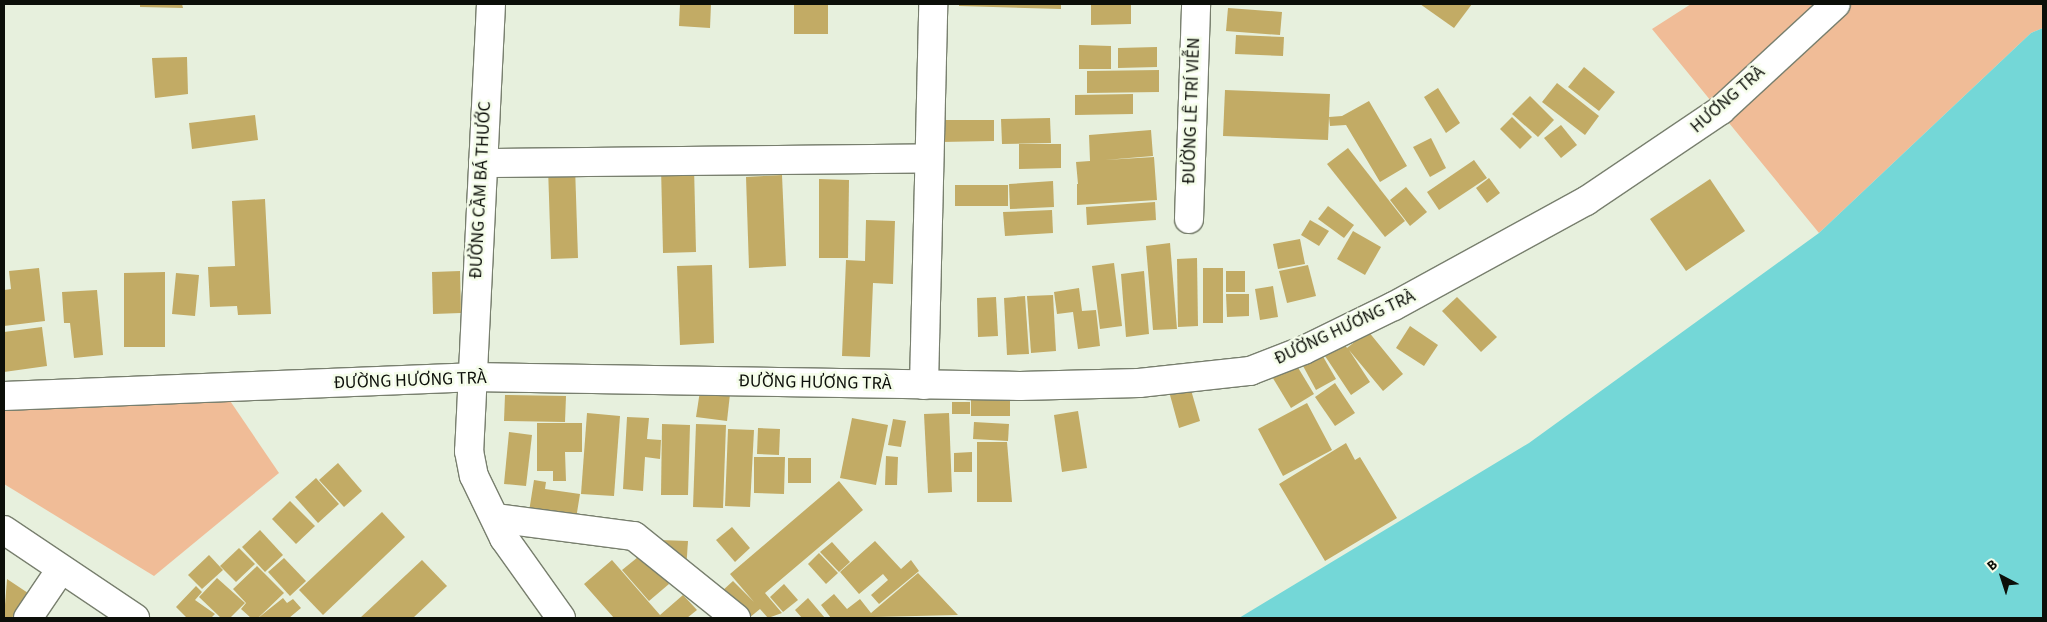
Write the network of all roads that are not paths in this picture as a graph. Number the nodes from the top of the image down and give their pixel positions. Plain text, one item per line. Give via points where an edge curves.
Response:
1 (491, 4) edge
2 (933, 4) edge
3 (1196, 4) edge
4 (1836, 4) edge
5 (929, 158) junction
6 (483, 162) junction
7 (1586, 201) joint
8 (1189, 219) dead end
9 (472, 377) junction
10 (924, 385) junction
11 (4, 396) edge
12 (495, 518) junction
13 (4, 530) edge
14 (61, 569) junction
15 (28, 618) edge
16 (135, 618) edge
17 (562, 618) edge
18 (736, 618) edge

1 - 6 street, ĐƯỜNG CẦM BÁ THƯỚC
2 - 5 street
3 - 8 street, ĐƯỜNG LÊ TRÍ VIỄN
4 - 7 street, HƯƠNG TRÀ via 1721,110
5 - 6 street
5 - 10 street
6 - 9 street, ĐƯỜNG CẦM BÁ THƯỚC
7 - 10 street, ĐƯỜNG HƯƠNG TRÀ via 1386,310 1304,350 1250,371 1139,384
9 - 10 street, ĐƯỜNG HƯƠNG TRÀ
9 - 11 street, ĐƯỜNG HƯƠNG TRÀ
9 - 12 street, ĐƯỜNG CẦM BÁ THƯỚC via 468,451 474,476
12 - 17 street, ĐƯỜNG CẦM BÁ THƯỚC
12 - 18 street via 634,536
13 - 14 street
14 - 15 street
14 - 16 street

